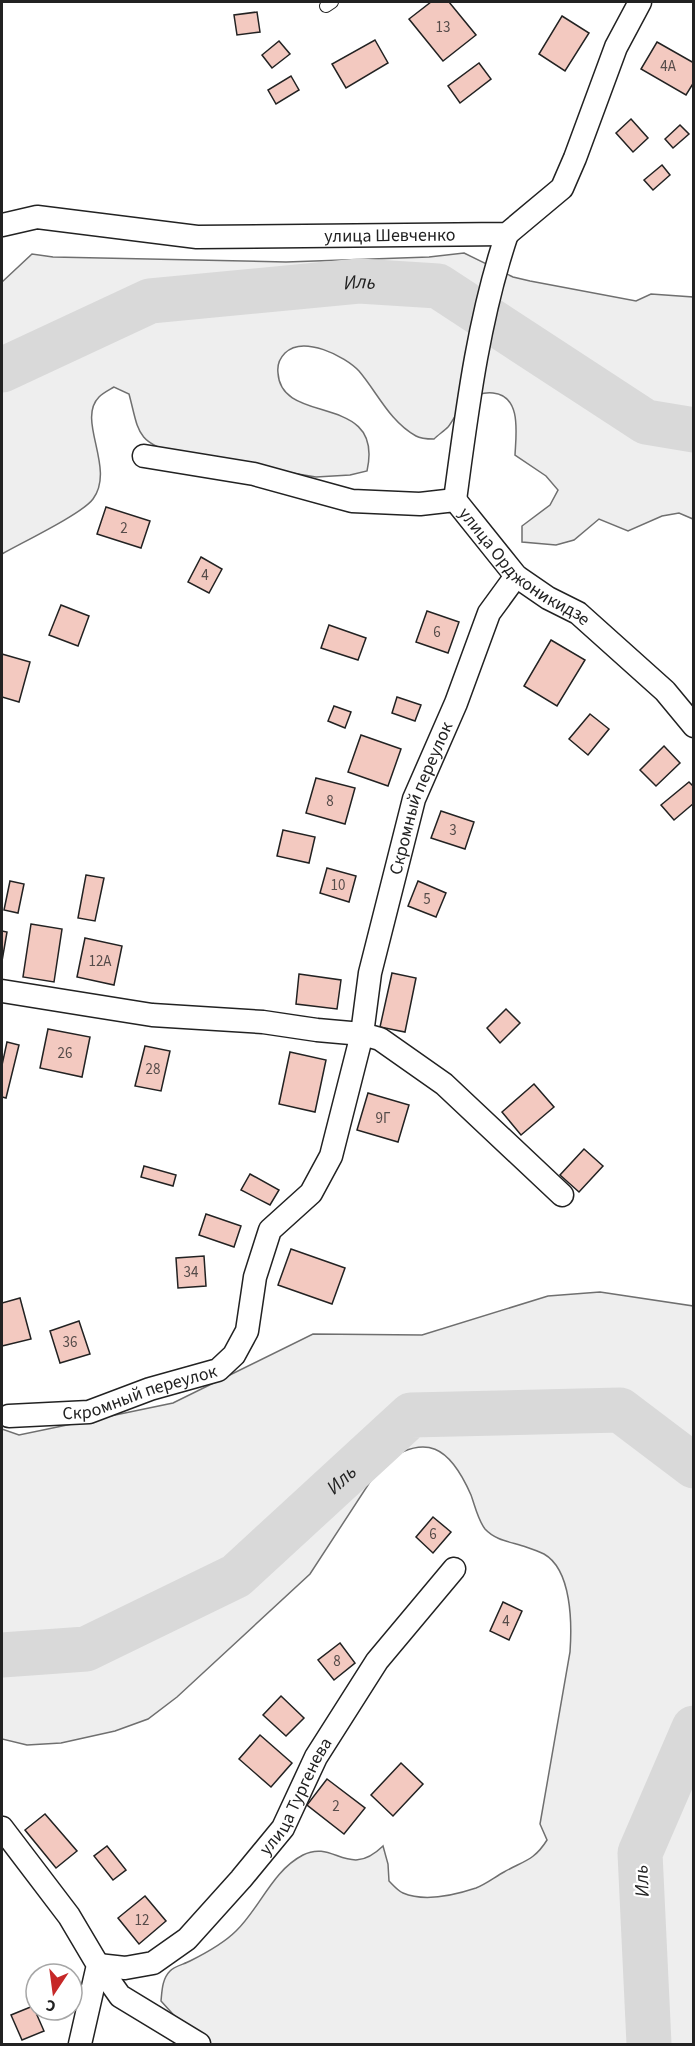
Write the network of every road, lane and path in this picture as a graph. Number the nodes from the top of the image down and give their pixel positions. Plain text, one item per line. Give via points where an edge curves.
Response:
1 (640, 2) edge
2 (2, 225) edge
3 (507, 234) junction
4 (144, 456) dead end
5 (455, 500) junction
6 (516, 576) junction
7 (693, 726) edge
8 (2, 991) edge
9 (362, 1034) junction
10 (562, 1195) dead end
11 (9, 1416) dead end
12 (454, 1569) dead end
13 (2, 1828) edge
14 (98, 1965) junction
15 (80, 2044) edge
16 (199, 2044) edge

1 - 3 street via 616,47 562,188
2 - 3 street, улица Шевченко via 37,217 197,237
3 - 5 street via 497,261 472,374
4 - 5 street, улица Орджоникидзе via 254,474 352,501 420,504
5 - 6 street, улица Орджоникидзе
6 - 7 street, улица Орджоникидзе via 578,613 665,691
6 - 9 street, Скромный переулок via 489,613 456,703 414,799 370,973
8 - 9 street via 152,1015 263,1022
9 - 10 street via 380,1039 444,1084
9 - 11 street, Скромный переулок via 331,1156 311,1193 270,1230 255,1277 247,1331 234,1355 218,1370 89,1412
12 - 14 street, улица Тургенева via 378,1661 316,1757 283,1828 241,1879 187,1939 153,1963 125,1968
13 - 14 street via 69,1916
14 - 15 street
14 - 16 street via 120,1996

